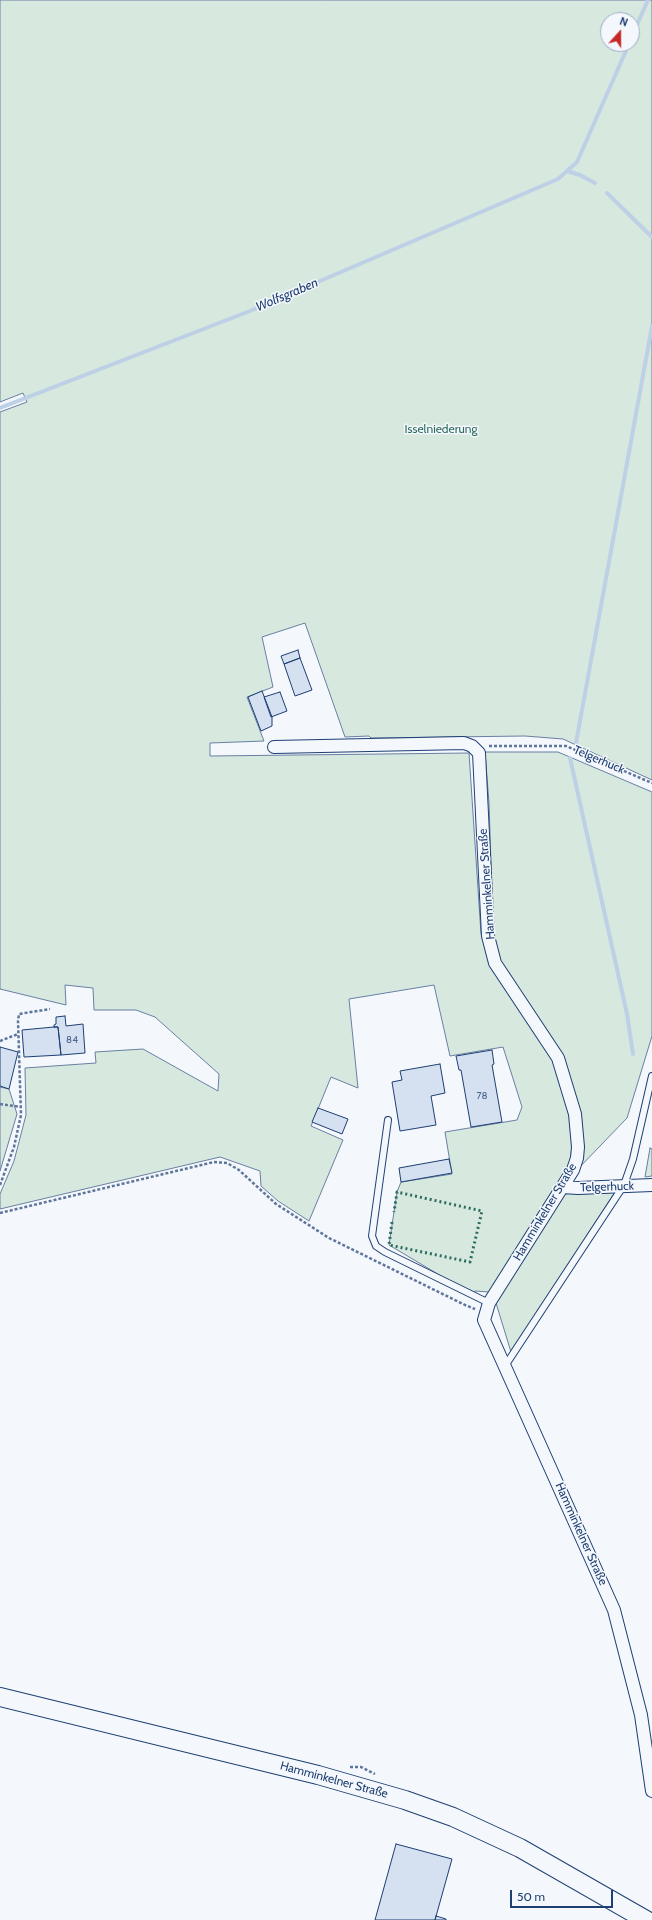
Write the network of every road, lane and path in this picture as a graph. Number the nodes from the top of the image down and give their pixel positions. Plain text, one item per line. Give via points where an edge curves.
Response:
1 (472, 746) junction
2 (274, 747) dead end
3 (652, 783) edge
4 (50, 1009) dead end
5 (18, 1034) junction
6 (0, 1041) edge
7 (652, 1076) edge
8 (0, 1104) edge
9 (21, 1107) junction
10 (388, 1120) dead end
11 (0, 1185) edge
12 (624, 1185) junction
13 (652, 1185) edge
14 (562, 1186) junction
15 (0, 1213) edge
16 (487, 1307) junction
17 (505, 1366) junction
18 (0, 1697) edge
19 (652, 1791) edge
20 (646, 1920) edge

1 - 2 street via 464,743
1 - 3 path, Telgerhuck via 566,746
1 - 14 street, Hamminkelner Straße via 479,753 488,936 493,956 495,963 558,1058 575,1114 577,1158 573,1170
4 - 5 path via 19,1014
5 - 6 path
5 - 9 path
7 - 12 lane via 633,1159
8 - 9 path
9 - 11 path via 14,1147
10 - 16 lane via 372,1236 376,1246
12 - 13 street, Telgerhuck
12 - 14 street, Telgerhuck via 578,1188
12 - 17 lane
14 - 16 street, Hamminkelner Straße
15 - 16 path via 214,1162 227,1163 239,1170 276,1204 329,1238 465,1305
16 - 17 street, Hamminkelner Straße via 484,1320
17 - 19 street, Hamminkelner Straße via 614,1610 641,1715
18 - 20 main road, Hamminkelner Straße via 318,1775 405,1800 453,1817 520,1848

